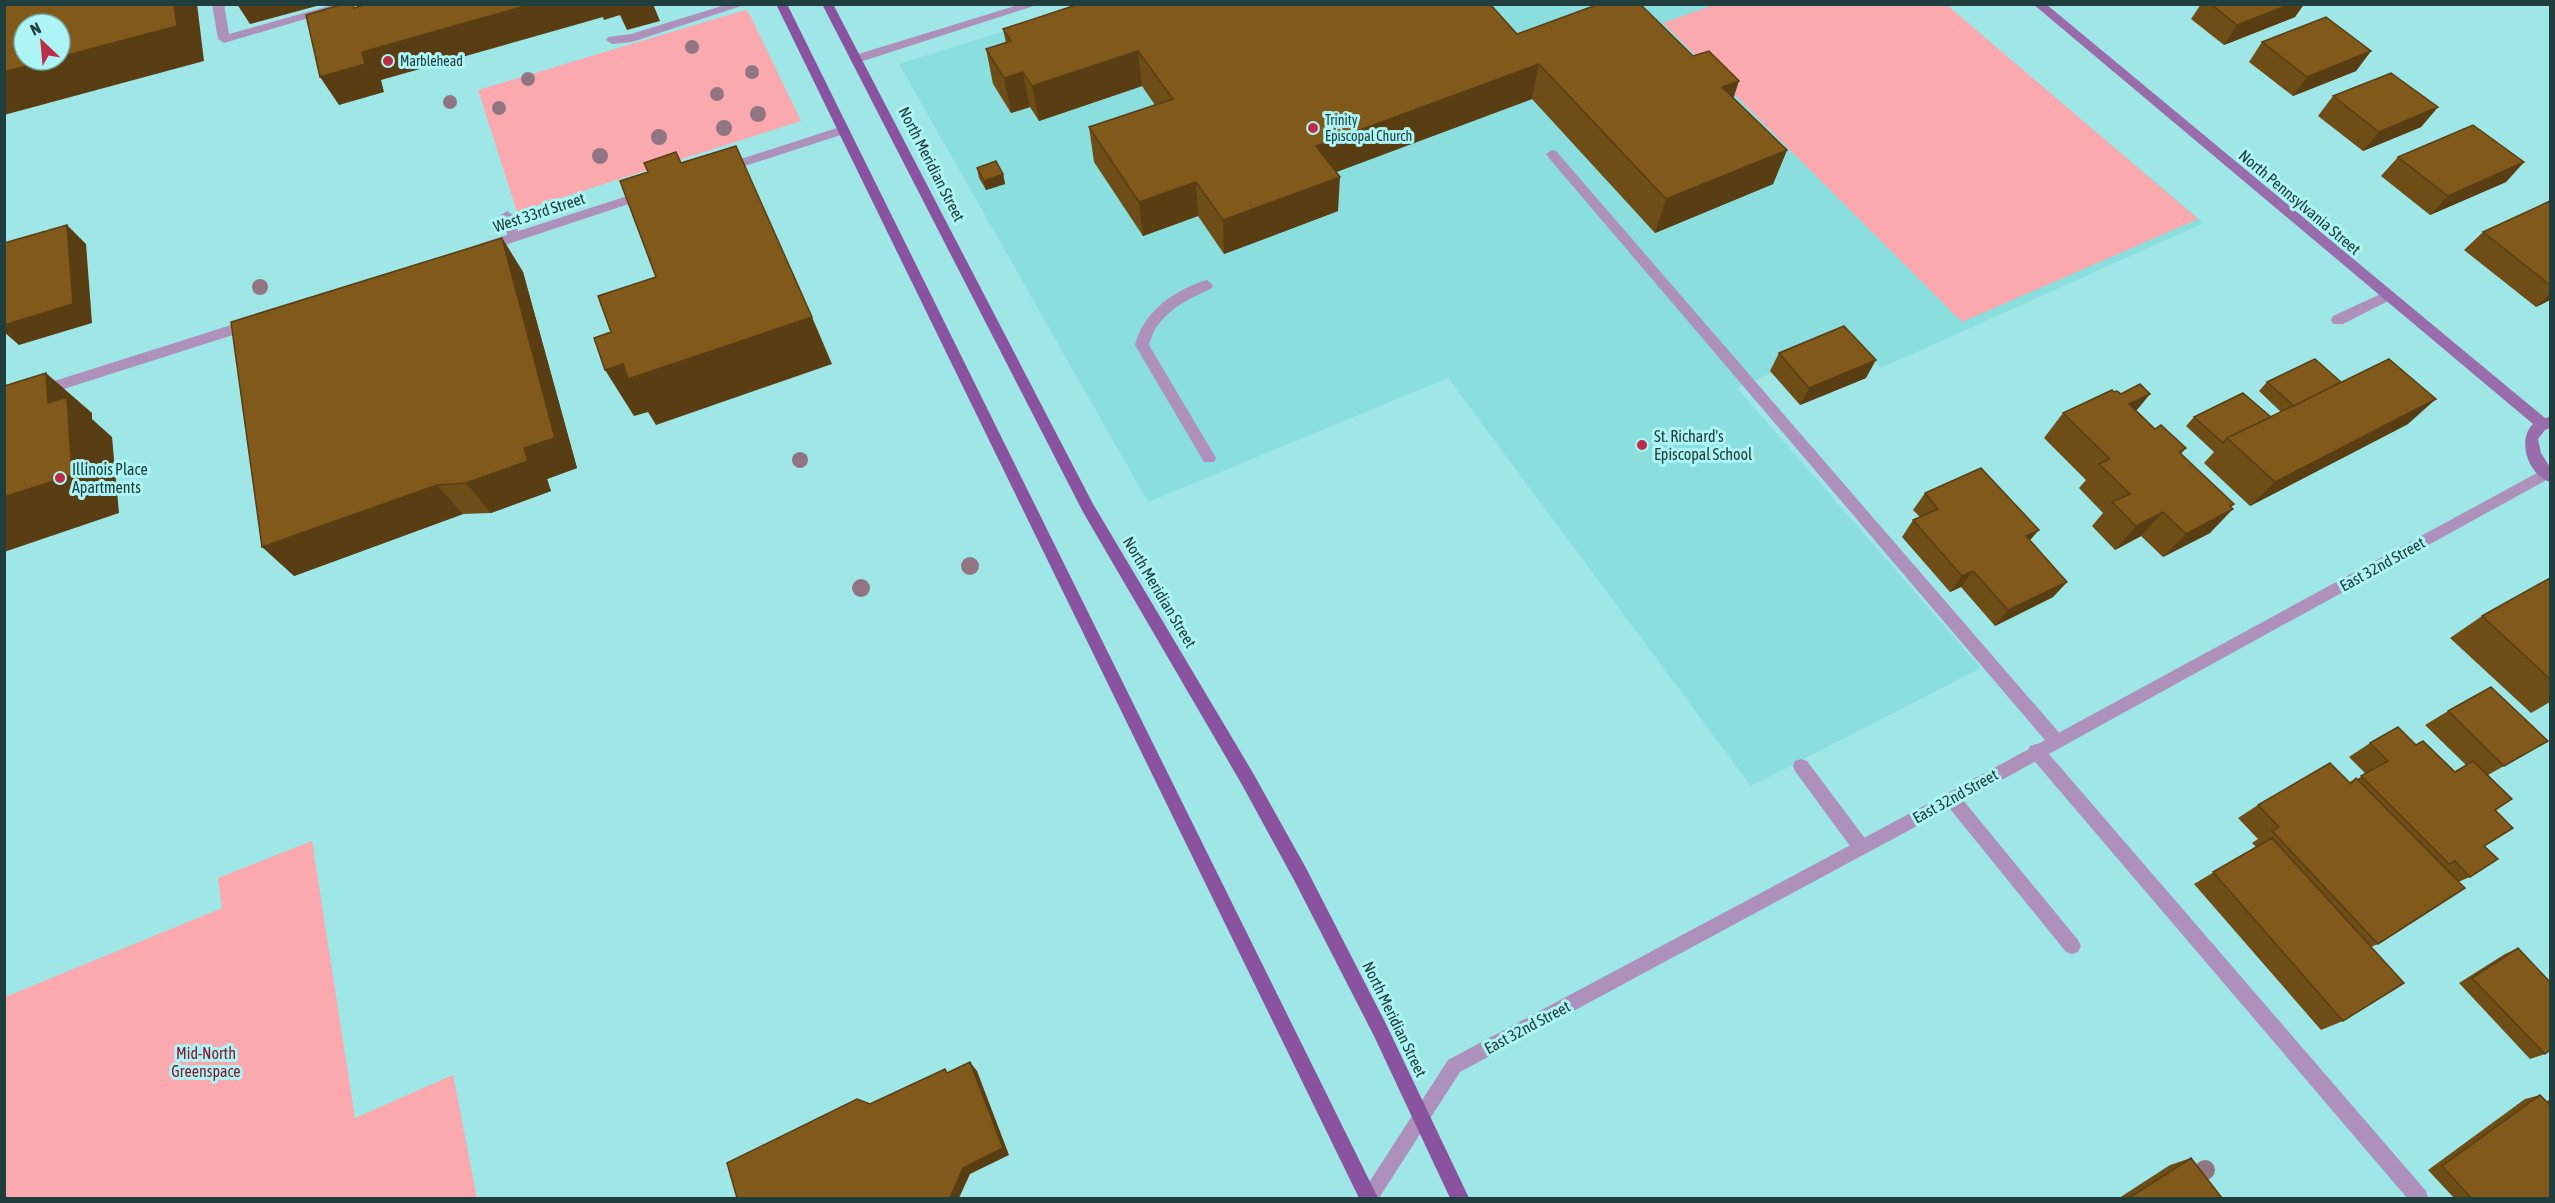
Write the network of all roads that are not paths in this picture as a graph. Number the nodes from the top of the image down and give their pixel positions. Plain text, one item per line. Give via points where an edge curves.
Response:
1 (218, 4) edge
2 (351, 4) edge
3 (742, 4) edge
4 (781, 4) edge
5 (827, 4) edge
6 (1035, 4) edge
7 (2038, 4) edge
8 (612, 40) dead end
9 (856, 59) junction
10 (843, 130) junction
11 (1552, 154) dead end
12 (716, 172) edge
13 (660, 190) edge
14 (507, 214) dead end
15 (514, 237) junction
16 (469, 252) edge
17 (1207, 285) dead end
18 (2387, 296) junction
19 (266, 318) edge
20 (2338, 320) dead end
21 (4, 404) edge
22 (2546, 423) edge
23 (1209, 458) dead end
24 (2549, 475) edge
25 (2056, 741) junction
26 (2037, 751) junction
27 (1801, 766) dead end
28 (1952, 799) junction
29 (1861, 847) junction
30 (2072, 946) dead end
31 (1421, 1118) junction
32 (1369, 1198) edge
33 (1460, 1198) edge
34 (2419, 1198) edge

1 - 2 street via 224,39
3 - 8 street via 632,38
4 - 10 main road
5 - 9 main road, North Meridian Street
6 - 9 street
7 - 18 street, North Pennsylvania Street
9 - 31 main road, North Meridian Street via 1088,508 1300,874
10 - 12 street
10 - 32 main road
11 - 25 street
13 - 15 street, West 33rd Street
14 - 15 street
15 - 16 street, West 33rd Street
17 - 23 street via 1182,296 1156,316 1144,332 1142,345
18 - 20 street
18 - 22 street, North Pennsylvania Street
19 - 21 street
22 - 24 street via 2533,434 2531,443 2536,459
24 - 25 street, East 32nd Street
25 - 26 street, East 32nd Street
26 - 28 street, East 32nd Street
26 - 34 street
27 - 29 street
28 - 29 street, East 32nd Street
28 - 30 street
29 - 31 street, East 32nd Street via 1454,1066
31 - 32 street, East 32nd Street
31 - 33 main road, North Meridian Street

